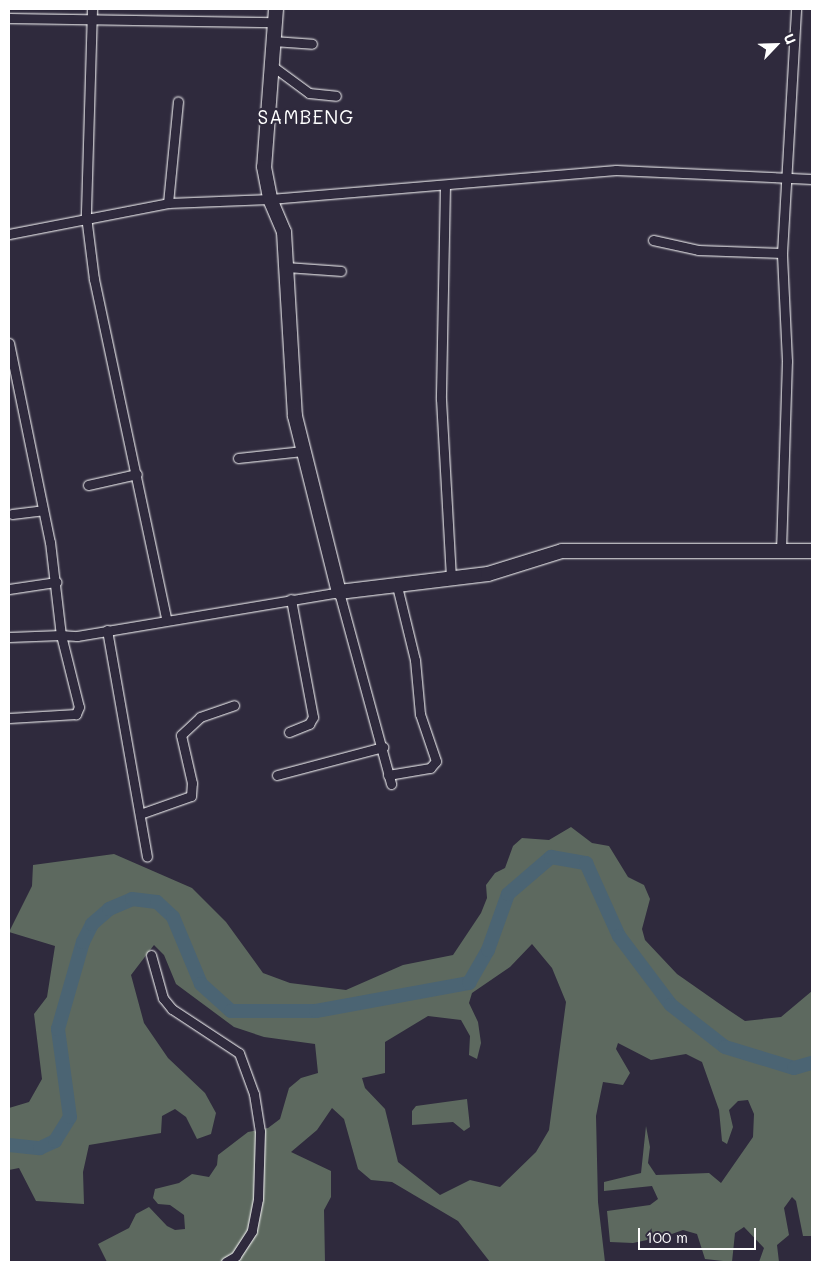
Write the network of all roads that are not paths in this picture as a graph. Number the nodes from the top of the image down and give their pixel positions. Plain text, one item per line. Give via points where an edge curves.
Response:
1 (796, 9) edge
2 (92, 13) edge
3 (276, 16) edge
4 (9, 18) edge
5 (273, 41) junction
6 (312, 44) dead end
7 (271, 65) junction
8 (336, 96) dead end
9 (178, 100) dead end
10 (786, 179) junction
11 (812, 179) edge
12 (445, 185) junction
13 (270, 199) junction
14 (168, 203) junction
15 (86, 216) junction
16 (9, 234) edge
17 (653, 240) dead end
18 (782, 253) junction
19 (287, 267) junction
20 (341, 271) dead end
21 (9, 342) edge
22 (303, 451) junction
23 (238, 458) dead end
24 (137, 474) junction
25 (88, 485) dead end
26 (43, 510) junction
27 (12, 514) dead end
28 (781, 551) junction
29 (812, 551) edge
30 (451, 577) junction
31 (56, 582) junction
32 (396, 582) junction
33 (9, 590) edge
34 (340, 592) junction
35 (291, 599) junction
36 (166, 618) junction
37 (107, 630) junction
38 (61, 635) junction
39 (9, 637) edge
40 (234, 705) dead end
41 (9, 718) edge
42 (289, 732) dead end
43 (382, 747) junction
44 (277, 775) dead end
45 (140, 814) junction
46 (147, 856) dead end
47 (152, 955) dead end
48 (226, 1262) edge

1 - 10 street
2 - 3 street
2 - 4 street
2 - 15 street
3 - 5 street
5 - 6 street
5 - 7 street
7 - 8 street via 309,93
7 - 13 street via 264,153
9 - 14 street
10 - 11 street
10 - 12 street via 616,170
10 - 18 street
12 - 13 street
12 - 30 street via 441,399
13 - 14 street
13 - 19 street via 284,232
14 - 15 street
15 - 16 street
15 - 24 street via 94,279
17 - 18 street via 698,250
18 - 28 street via 787,361
19 - 20 street
19 - 22 street via 293,392
21 - 26 street
22 - 23 street
22 - 34 street
24 - 25 street
24 - 36 street
26 - 27 street
26 - 31 street
28 - 29 street
28 - 30 street via 562,551 488,574
30 - 32 street
31 - 33 street
31 - 38 street
32 - 34 street
32 - 43 street via 413,652 420,714 436,761 430,768 389,779
34 - 35 street
34 - 43 street
35 - 36 street
35 - 42 street via 313,717 309,724
36 - 37 street
37 - 38 street
37 - 45 street
38 - 39 street
38 - 41 street via 79,711
40 - 45 street via 200,717 181,735 192,783 191,796
43 - 44 street
45 - 46 street
47 - 48 street via 163,998 172,1008 239,1053 254,1094 260,1131 258,1199 252,1231 236,1256

